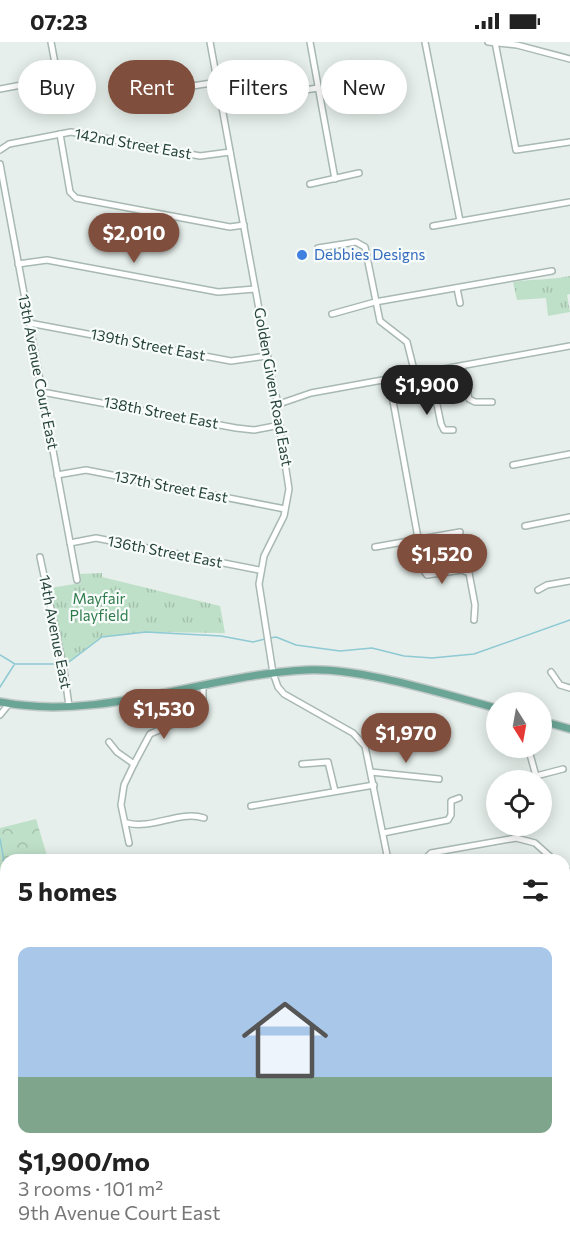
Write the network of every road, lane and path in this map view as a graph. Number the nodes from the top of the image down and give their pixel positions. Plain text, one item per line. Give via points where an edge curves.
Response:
1 (51, 42) edge
2 (210, 42) edge
3 (310, 42) edge
4 (425, 42) edge
5 (488, 42) edge
6 (495, 42) edge
7 (507, 43) edge
8 (570, 59) edge
9 (214, 60) edge
10 (318, 88) junction
11 (0, 89) edge
12 (309, 89) edge
13 (223, 114) edge
14 (60, 134) junction
15 (570, 142) edge
16 (1, 149) edge
17 (230, 152) junction
18 (0, 164) edge
19 (359, 173) dead end
20 (335, 179) junction
21 (310, 184) dead end
22 (3, 195) edge
23 (570, 202) edge
24 (460, 221) junction
25 (244, 225) junction
26 (433, 226) dead end
27 (318, 248) dead end
28 (18, 264) junction
29 (552, 271) dead end
30 (457, 288) junction
31 (255, 289) junction
32 (375, 302) junction
33 (460, 303) dead end
34 (332, 314) dead end
35 (29, 323) junction
36 (570, 346) edge
37 (267, 356) junction
38 (462, 366) junction
39 (430, 371) junction
40 (415, 374) junction
41 (389, 379) junction
42 (42, 392) junction
43 (492, 402) dead end
44 (279, 404) junction
45 (280, 424) junction
46 (453, 430) dead end
47 (570, 454) edge
48 (513, 465) dead end
49 (57, 475) junction
50 (285, 509) junction
51 (570, 517) edge
52 (525, 526) dead end
53 (460, 532) dead end
54 (417, 540) junction
55 (70, 543) junction
56 (375, 547) dead end
57 (40, 557) dead end
58 (259, 570) junction
59 (77, 580) dead end
60 (570, 581) edge
61 (538, 590) dead end
62 (474, 620) dead end
63 (551, 672) dead end
64 (273, 673) junction
65 (203, 686) junction
66 (570, 688) edge
67 (0, 702) edge
68 (9, 704) junction
69 (69, 706) junction
70 (486, 706) edge
71 (0, 716) edge
72 (552, 724) edge
73 (570, 729) edge
74 (109, 742) dead end
75 (530, 758) edge
76 (134, 764) junction
77 (302, 764) dead end
78 (563, 769) dead end
79 (371, 772) junction
80 (439, 778) dead end
81 (374, 784) junction
82 (335, 791) junction
83 (459, 798) dead end
84 (251, 806) dead end
85 (204, 818) dead end
86 (127, 823) junction
87 (383, 832) junction
88 (129, 843) dead end
89 (387, 854) edge
90 (440, 854) edge
91 (546, 854) edge

1 - 11 street via 55,77
2 - 9 street, Golden Given Road East
3 - 10 street
4 - 24 street
5 - 6 street
6 - 7 street
6 - 15 street via 516,150
7 - 8 street
10 - 12 street
10 - 20 street
13 - 17 street, Golden Given Road East
14 - 16 street, 142nd Street East
14 - 17 street, 142nd Street East via 79,133 200,156
14 - 25 street via 70,192 76,198 230,227
17 - 25 street, Golden Given Road East
18 - 22 street, 13th Avenue Court East
19 - 20 street
20 - 21 street
22 - 28 street, 13th Avenue Court East
23 - 24 street
24 - 26 street
25 - 31 street, Golden Given Road East
27 - 32 street via 360,243 366,249
28 - 31 street via 45,259 218,292
28 - 35 street, 13th Avenue Court East
29 - 30 street
30 - 32 street
30 - 33 street
31 - 37 street, Golden Given Road East
32 - 34 street
32 - 40 street via 383,325 408,344
35 - 37 street, 139th Street East via 231,361
35 - 42 street, 13th Avenue Court East
36 - 38 street
37 - 44 street, Golden Given Road East
38 - 39 street
38 - 43 street via 468,399
39 - 40 street
39 - 46 street via 441,424 444,430
40 - 41 street
41 - 44 street via 311,393
41 - 54 street
42 - 45 street, 138th Street East via 236,428 254,430
42 - 49 street, 13th Avenue Court East
44 - 45 street, Golden Given Road East
45 - 50 street, Golden Given Road East via 289,477
47 - 48 street
49 - 50 street, 137th Street East via 86,471
49 - 55 street, 13th Avenue Court East
50 - 58 street, Golden Given Road East
51 - 52 street
53 - 54 street
54 - 56 street
54 - 62 street via 425,574 469,573
55 - 58 street, 136th Street East via 96,538
55 - 59 street, 13th Avenue Court East
57 - 69 street, 14th Avenue East
58 - 64 street, Golden Given Road East
60 - 61 street
63 - 66 street via 560,685
64 - 65 main road
64 - 70 main road via 308,670 361,675
64 - 79 street, Golden Given Road East via 278,687 288,696 357,736 367,750
65 - 69 main road
65 - 76 street via 203,702 196,714 150,734
67 - 68 main road
68 - 69 main road
68 - 71 street
72 - 73 main road
74 - 76 street
75 - 78 street via 533,774 538,777
76 - 86 street via 122,795 122,817
77 - 82 street via 328,762
79 - 80 street
79 - 81 street, Golden Given Road East
81 - 82 street
81 - 87 street, Golden Given Road East
82 - 84 street
83 - 87 street via 451,801 452,815 448,820
85 - 86 street via 191,815
86 - 88 street
87 - 89 street, Golden Given Road East
90 - 91 street via 509,839 527,840

